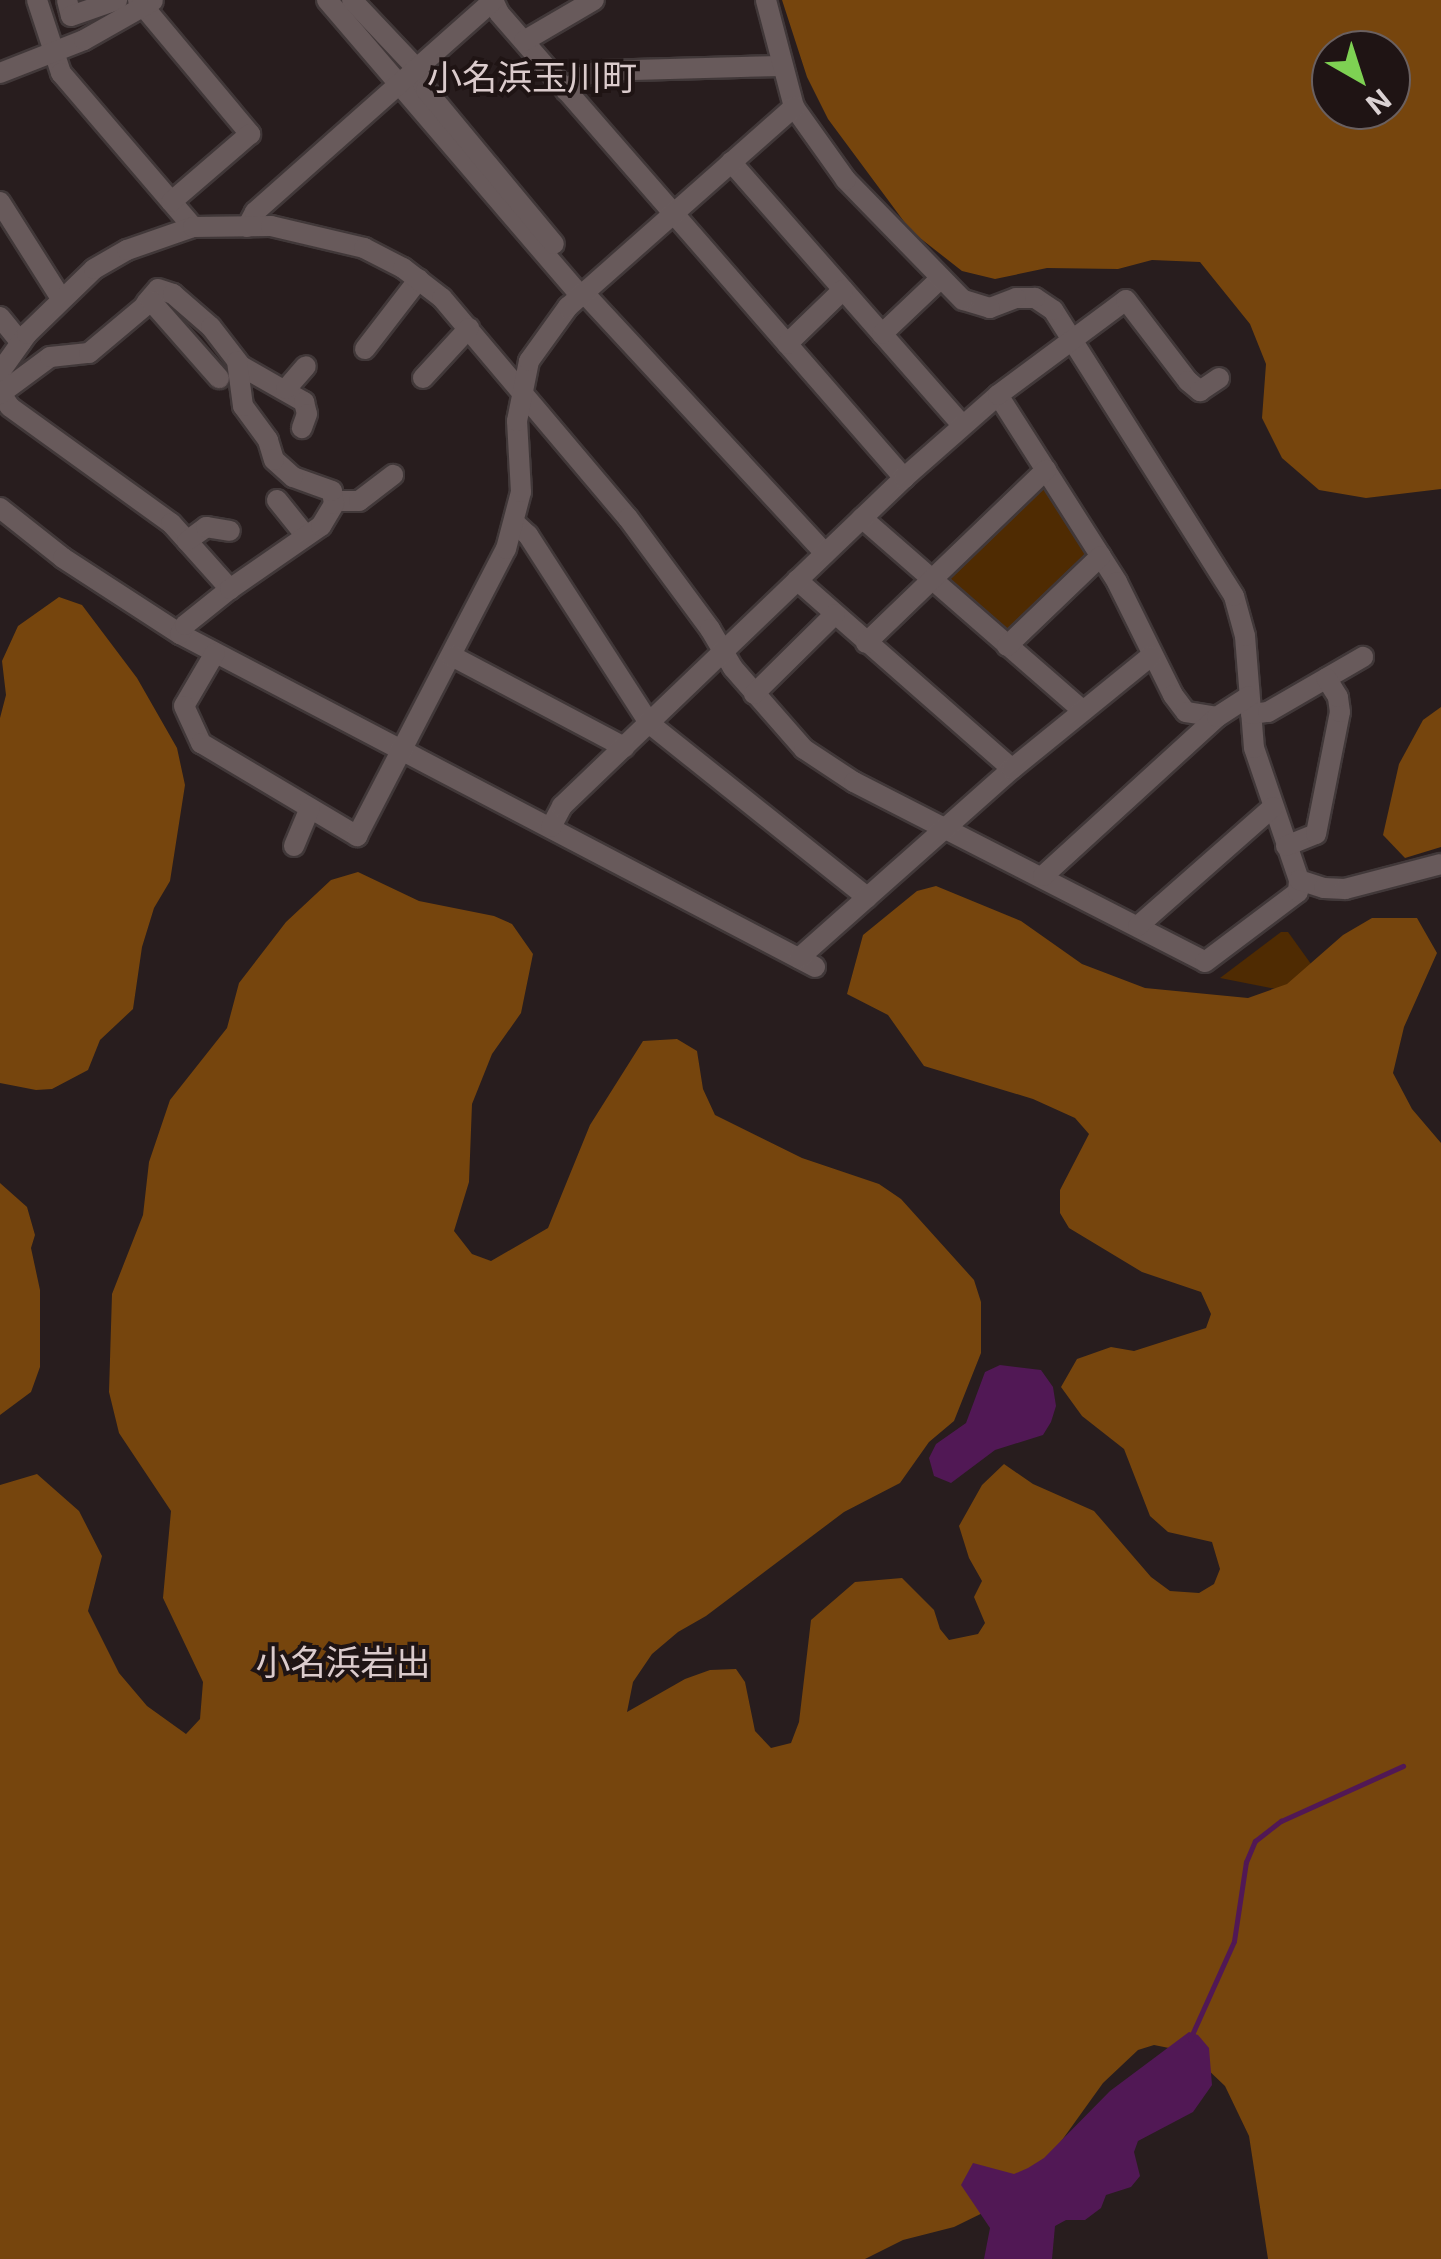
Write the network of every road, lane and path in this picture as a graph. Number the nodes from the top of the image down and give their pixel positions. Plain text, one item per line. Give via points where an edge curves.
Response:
1 (38, 0) edge
2 (67, 0) edge
3 (117, 0) edge
4 (327, 0) edge
5 (352, 0) edge
6 (493, 0) edge
7 (594, 0) edge
8 (766, 0) edge
9 (145, 2) edge
10 (524, 41) junction
11 (52, 53) junction
12 (781, 66) junction
13 (416, 68) junction
14 (0, 73) edge
15 (398, 83) junction
16 (566, 91) junction
17 (794, 107) junction
18 (731, 162) junction
19 (0, 202) edge
20 (172, 202) junction
21 (673, 214) junction
22 (194, 227) junction
23 (247, 227) junction
24 (941, 278) junction
25 (419, 279) junction
26 (843, 290) junction
27 (585, 292) junction
28 (60, 297) junction
29 (146, 303) junction
30 (0, 317) edge
31 (469, 328) junction
32 (882, 334) junction
33 (1072, 337) junction
34 (21, 342) junction
35 (787, 344) junction
36 (365, 350) dead end
37 (236, 361) junction
38 (306, 366) dead end
39 (0, 372) edge
40 (219, 378) dead end
41 (423, 378) dead end
42 (1219, 378) dead end
43 (286, 389) junction
44 (520, 390) junction
45 (0, 393) edge
46 (998, 395) junction
47 (962, 424) junction
48 (302, 428) dead end
49 (1046, 470) junction
50 (393, 474) dead end
51 (904, 478) junction
52 (363, 499) junction
53 (277, 500) dead end
54 (334, 500) junction
55 (1, 512) edge
56 (382, 514) dead end
57 (862, 518) junction
58 (515, 523) junction
59 (230, 531) dead end
60 (306, 535) junction
61 (188, 541) junction
62 (826, 553) junction
63 (1101, 556) junction
64 (797, 580) junction
65 (932, 580) junction
66 (230, 589) junction
67 (835, 614) junction
68 (180, 634) junction
69 (866, 643) junction
70 (1008, 646) junction
71 (724, 650) junction
72 (215, 653) junction
73 (452, 656) junction
74 (1152, 656) junction
75 (1362, 657) dead end
76 (1326, 678) junction
77 (754, 694) junction
78 (1250, 705) junction
79 (1083, 711) junction
80 (1216, 717) junction
81 (650, 724) junction
82 (624, 747) junction
83 (404, 750) junction
84 (1012, 769) junction
85 (310, 808) junction
86 (1273, 808) junction
87 (551, 827) junction
88 (946, 827) junction
89 (294, 846) dead end
90 (1286, 846) junction
91 (1441, 864) edge
92 (1043, 876) junction
93 (1299, 880) junction
94 (867, 896) junction
95 (1138, 926) junction

1 - 11 street
2 - 3 street via 72,16
4 - 15 street
5 - 13 street
6 - 10 street
6 - 13 street
7 - 10 street
8 - 12 street
9 - 11 street
9 - 20 street via 250,134
10 - 16 street
11 - 14 street
11 - 20 street via 61,73
12 - 16 street via 598,71
12 - 17 street
13 - 15 street
13 - 27 street via 426,90
15 - 23 street
15 - 27 street
16 - 21 street
17 - 18 street
17 - 24 street via 846,180
18 - 21 street
18 - 26 street
19 - 28 street
20 - 22 street
21 - 27 street
21 - 35 street
22 - 23 street
22 - 28 street via 127,250
23 - 25 street via 364,248
24 - 32 street
24 - 33 street via 964,300 990,308 1035,298
25 - 31 street
25 - 36 street
26 - 32 street
26 - 35 street
27 - 44 street via 538,346
27 - 62 street
28 - 34 street
29 - 37 street via 158,289 167,290 211,327
29 - 40 street via 155,302
29 - 45 street via 88,354 50,357
30 - 34 street
31 - 41 street
31 - 44 street
32 - 47 street
33 - 42 street via 1126,300 1200,391
33 - 46 street
33 - 78 street via 1234,596 1245,636
34 - 39 street
35 - 51 street
37 - 43 street
37 - 54 street via 243,406 274,460 294,478 332,491
38 - 43 street
43 - 48 street via 306,408
44 - 58 street via 522,483
44 - 71 street via 628,518
45 - 61 street
46 - 47 street
46 - 49 street
47 - 51 street
49 - 63 street
49 - 65 street
50 - 52 street
51 - 57 street
52 - 54 street
52 - 56 street
53 - 60 street
54 - 60 street via 321,526
55 - 68 street
57 - 62 street
57 - 65 street
58 - 73 street
58 - 81 street
59 - 61 street via 206,528
60 - 66 street
61 - 66 street
62 - 64 street
63 - 70 street
63 - 74 street
64 - 67 street
64 - 71 street
65 - 69 street
65 - 70 street
66 - 68 street
67 - 69 street
67 - 77 street
68 - 72 street
69 - 84 street
70 - 79 street
71 - 77 street
71 - 81 street
72 - 83 street
72 - 85 street via 184,706 201,743
73 - 82 street
73 - 83 street
74 - 79 street
74 - 80 street via 1186,712
75 - 76 street
76 - 78 street via 1268,712
76 - 90 street via 1340,712 1316,834
77 - 88 street via 804,749
78 - 80 street
78 - 86 street via 1254,748
79 - 84 street
80 - 92 street
81 - 82 street
81 - 94 street
82 - 87 street via 562,806
83 - 85 street via 357,836
83 - 87 street
84 - 88 street
85 - 89 street
86 - 90 street
86 - 95 street
87 - 94 street via 807,962
88 - 92 street
88 - 94 street
90 - 93 street
91 - 93 street via 1345,889
92 - 95 street
93 - 95 street via 1298,892 1206,962

